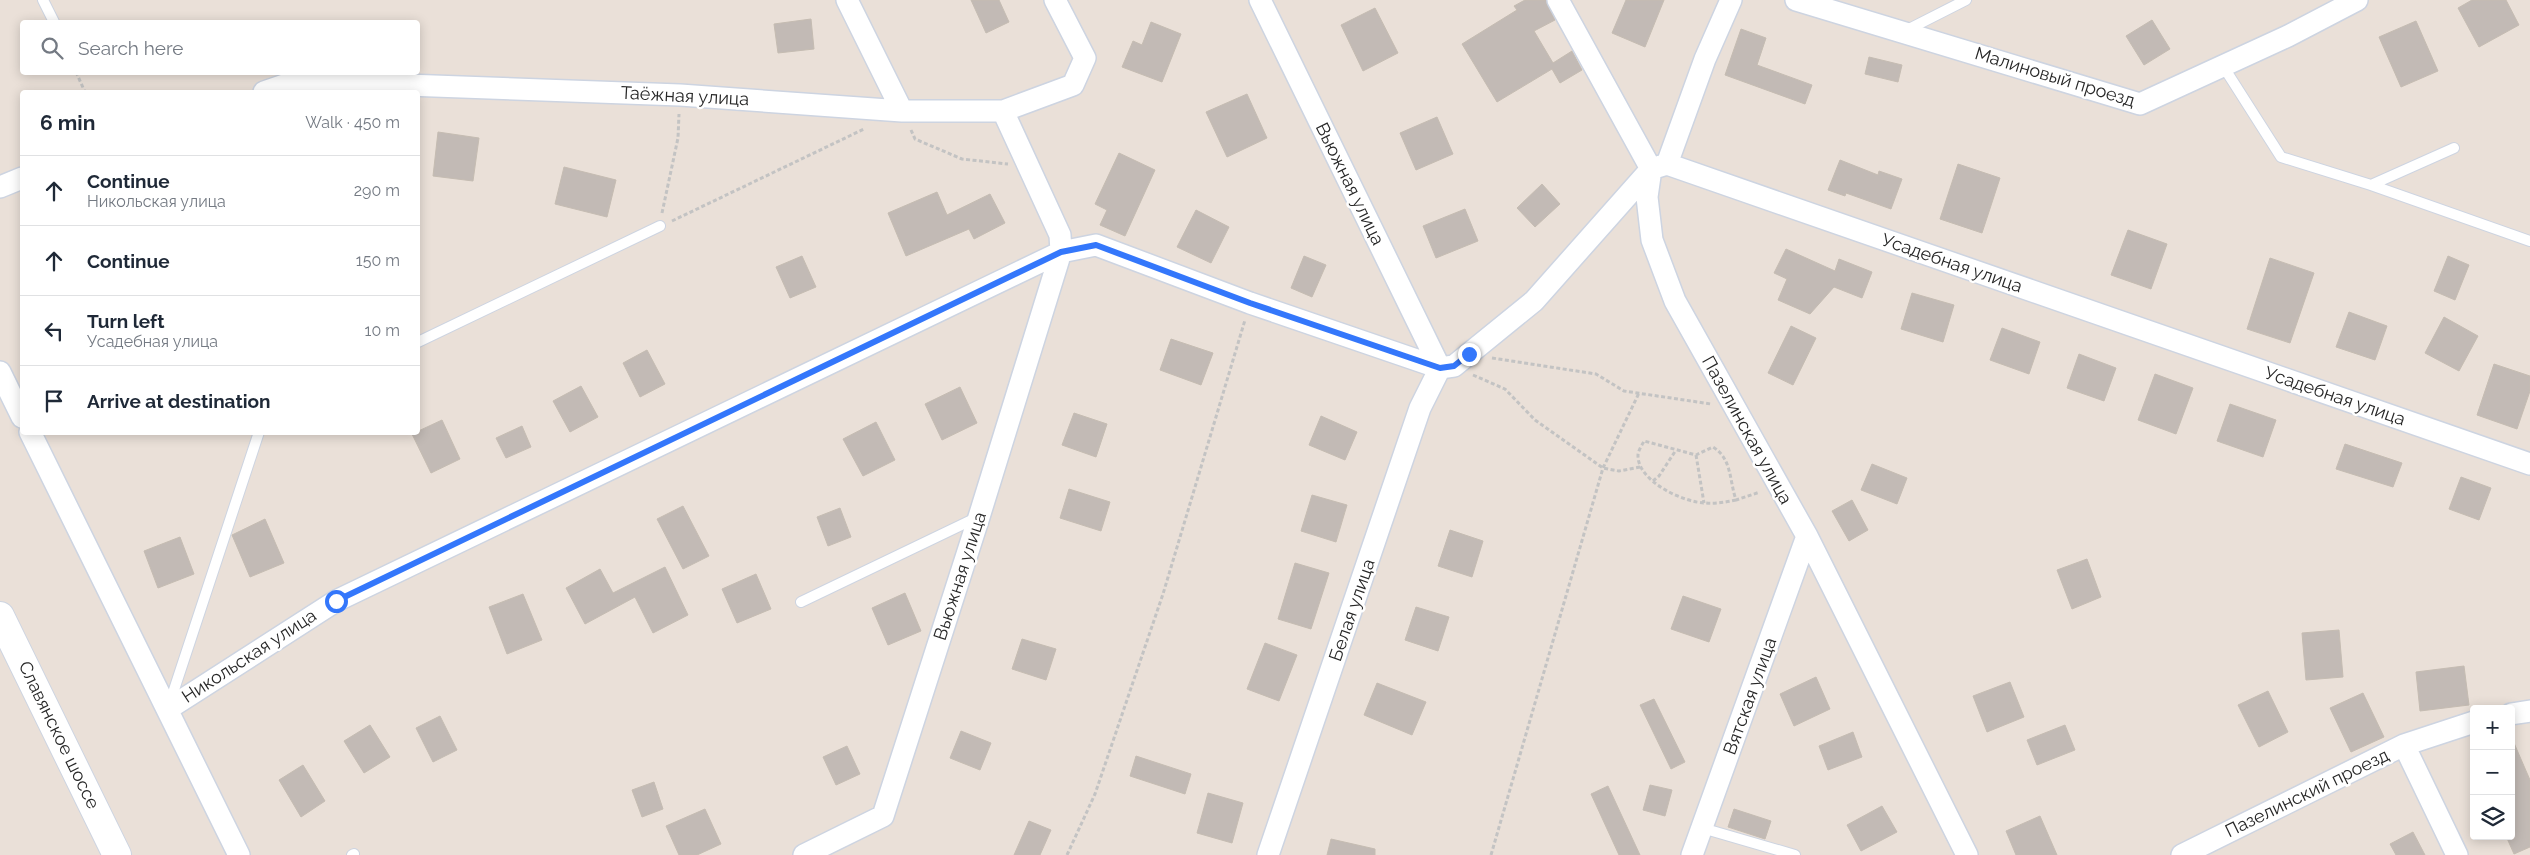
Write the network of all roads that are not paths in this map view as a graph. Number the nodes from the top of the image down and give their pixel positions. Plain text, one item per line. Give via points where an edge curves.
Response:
1 (44, 0) edge
2 (847, 0) edge
3 (1055, 0) edge
4 (1260, 0) edge
5 (1558, 0) edge
6 (1732, 0) edge
7 (1796, 0) edge
8 (1966, 0) edge
9 (2357, 0) edge
10 (53, 20) edge
11 (1904, 31) junction
12 (2223, 66) junction
13 (270, 90) edge
14 (1002, 110) junction
15 (902, 111) junction
16 (2454, 148) dead end
17 (1659, 166) junction
18 (20, 179) edge
19 (2371, 185) junction
20 (0, 187) edge
21 (660, 226) road end
22 (2530, 241) edge
23 (1061, 252) junction
24 (420, 341) edge
25 (1455, 363) junction
26 (0, 372) edge
27 (20, 413) edge
28 (31, 435) edge
29 (258, 435) edge
30 (2530, 464) edge
31 (979, 517) junction
32 (1807, 536) junction
33 (801, 602) dead end
34 (0, 616) edge
35 (168, 709) junction
36 (2530, 711) edge
37 (2515, 713) edge
38 (2470, 723) edge
39 (2404, 745) junction
40 (1702, 828) junction
41 (117, 855) edge
42 (239, 855) edge
43 (804, 855) edge
44 (1268, 855) edge
45 (1692, 855) edge
46 (1795, 855) edge
47 (1967, 855) edge
48 (2182, 855) edge
49 (2457, 855) edge

1 - 10 lane
2 - 15 street
3 - 14 street, Таёжная улица via 1084,58 1073,84
4 - 25 street, Вьюжная улица
5 - 17 street
6 - 17 street
7 - 11 street, Малиновый проезд
8 - 11 lane
9 - 12 street, Малиновый проезд
11 - 12 street, Малиновый проезд via 2140,104
12 - 19 lane via 2281,157
13 - 15 street, Таёжная улица via 296,82 680,95
14 - 15 street, Таёжная улица
14 - 23 street via 1060,235
16 - 19 lane
17 - 25 street via 1534,300
17 - 30 street, Усадебная улица
17 - 32 street, Пазелинская улица via 1647,197 1652,240 1661,269 1675,301
18 - 20 street
19 - 22 lane
21 - 24 lane
23 - 25 street, Никольская улица via 1096,245 1250,303
23 - 31 street, Вьюжная улица
23 - 35 street, Никольская улица via 336,601
25 - 44 street, Белая улица via 1420,408
26 - 27 street
28 - 35 street
29 - 35 lane
31 - 33 lane
31 - 43 street, Вьюжная улица via 882,816
32 - 40 street, Вятская улица
32 - 47 street, Пазелинская улица
34 - 41 main road, Славянское шоссе
35 - 42 street
36 - 37 street
38 - 39 street
39 - 48 street, Пазелинский проезд
39 - 49 street, Пазелинский проезд
40 - 45 street, Вятская улица
40 - 46 lane

